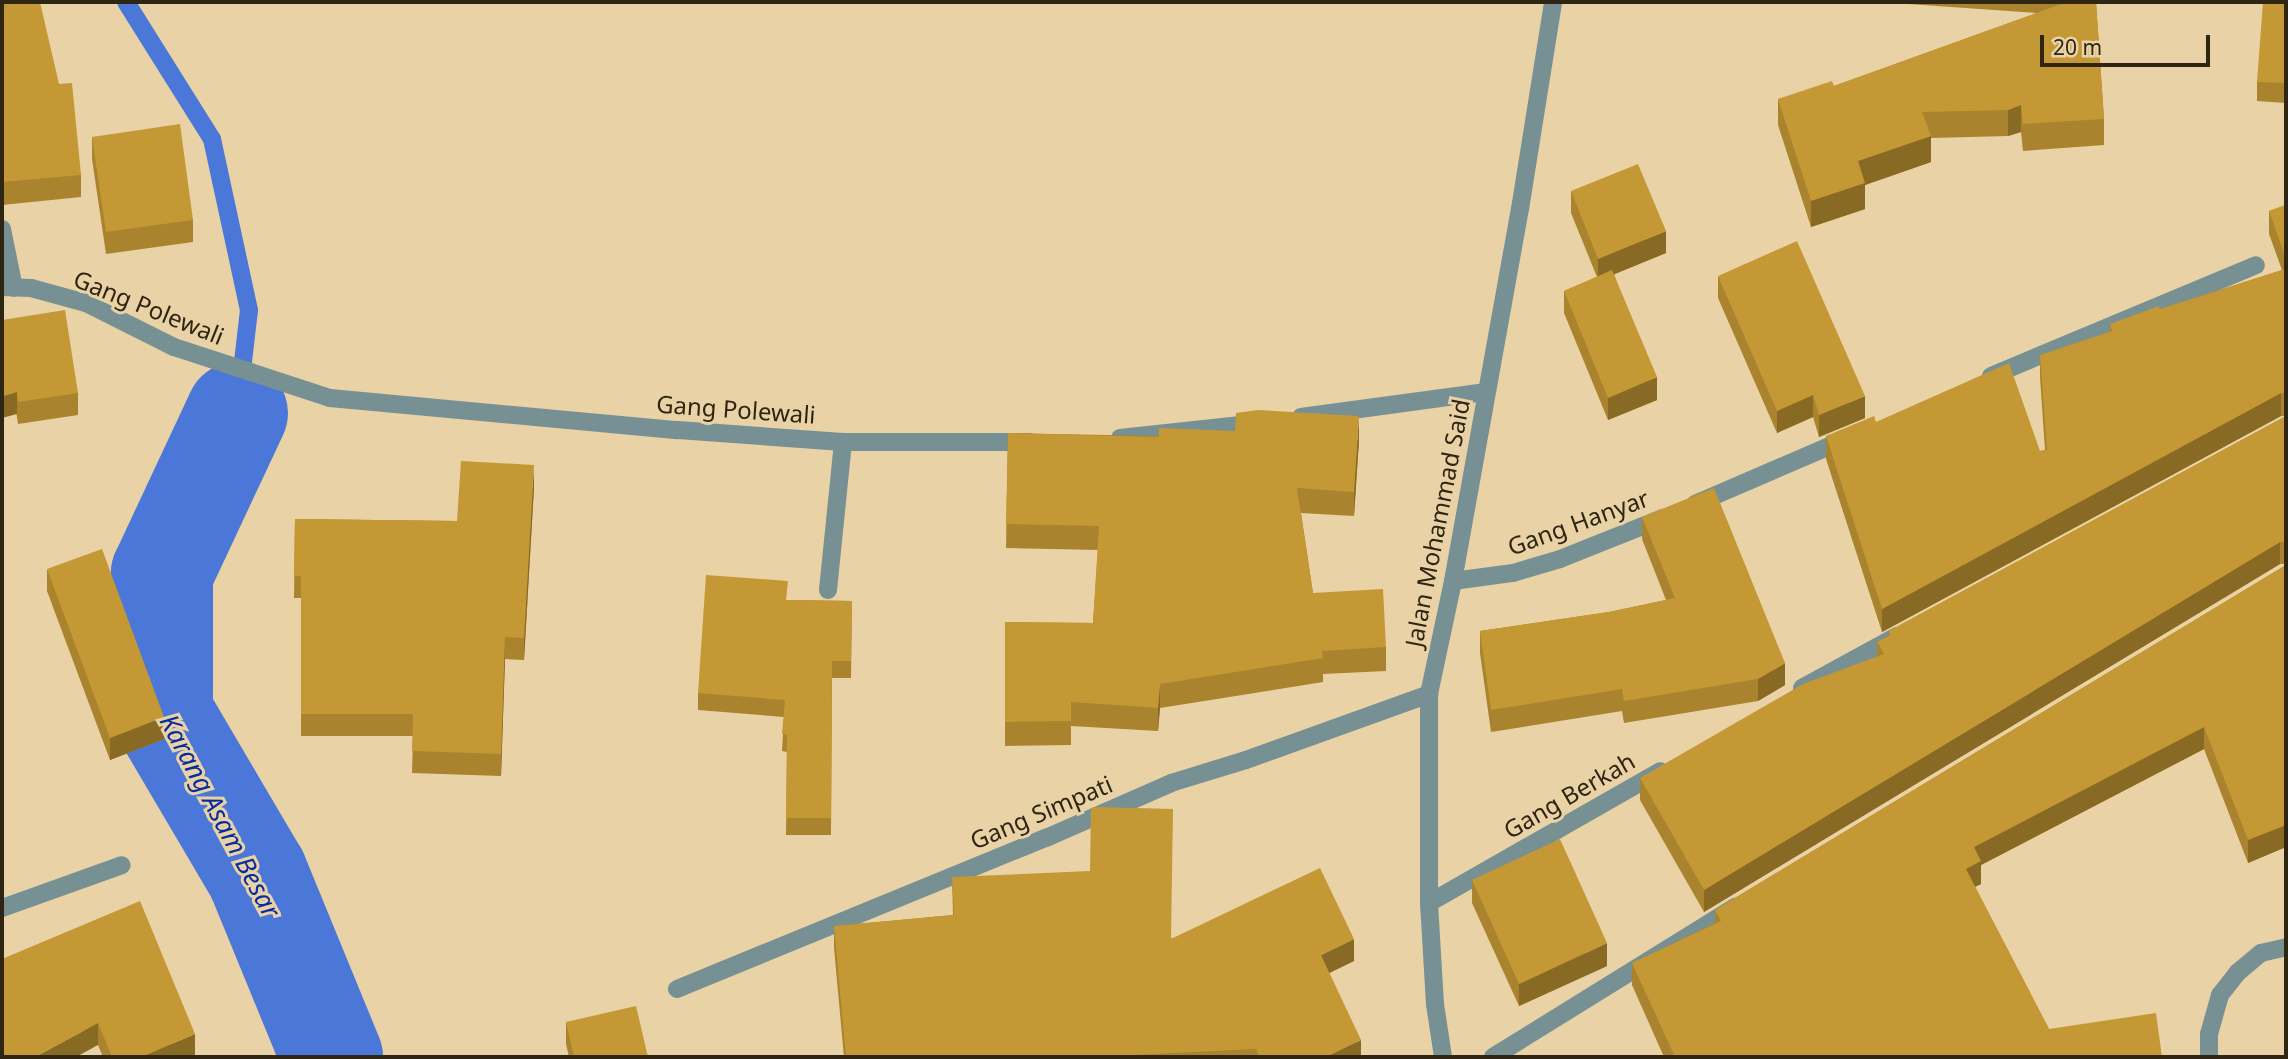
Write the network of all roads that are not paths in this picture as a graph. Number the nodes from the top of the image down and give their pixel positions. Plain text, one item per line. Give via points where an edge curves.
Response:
1 (1553, 2) edge
2 (2, 229) edge
3 (2256, 265) dead end
4 (8, 287) edge
5 (1980, 381) edge
6 (1486, 392) junction
7 (1861, 432) edge
8 (1108, 439) edge
9 (843, 442) junction
10 (1042, 442) edge
11 (1453, 581) junction
12 (828, 590) dead end
13 (1911, 629) edge
14 (1429, 694) junction
15 (1782, 700) edge
16 (1677, 761) edge
17 (122, 865) dead end
18 (1752, 896) edge
19 (1429, 903) junction
20 (2, 908) edge
21 (2286, 947) edge
22 (677, 989) dead end
23 (1443, 1057) edge
24 (1493, 1057) edge
25 (2209, 1057) edge

1 - 6 street, Jalan Mohammad Said
2 - 4 street
3 - 5 street
4 - 9 street, Gang Polewali via 31,288 86,303 173,347 330,398
6 - 8 street via 1196,432
6 - 11 street, Jalan Mohammad Said
7 - 11 street, Gang Hanyar via 1560,559 1513,573
9 - 10 street, Gang Polewali
9 - 12 street
11 - 14 street, Jalan Mohammad Said
13 - 15 street
14 - 19 street, Jalan Mohammad Said
14 - 22 street, Gang Simpati via 1171,783
16 - 19 street, Gang Berkah
17 - 20 street
18 - 24 street
19 - 23 street, Jalan Mohammad Said
21 - 25 street via 2262,953 2237,972 2220,995 2209,1034

